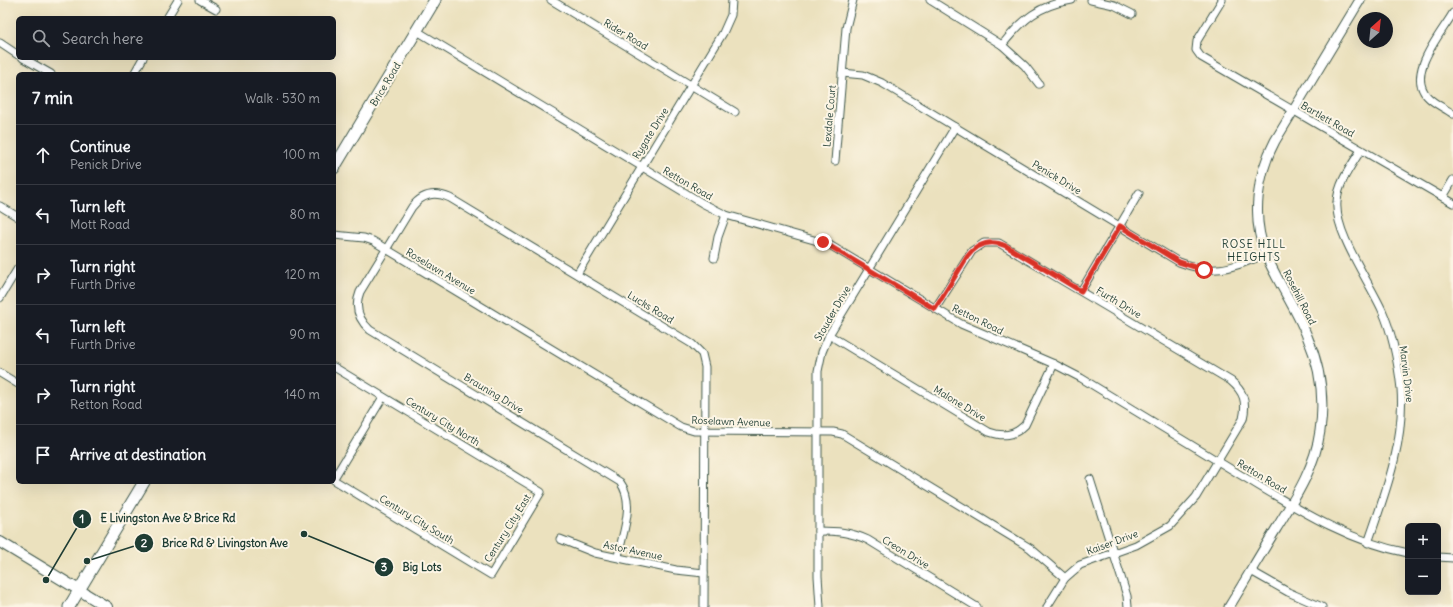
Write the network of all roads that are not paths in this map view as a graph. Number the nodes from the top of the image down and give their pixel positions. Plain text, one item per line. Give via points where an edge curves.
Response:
1 (178, 0) edge
2 (200, 0) edge
3 (435, 0) edge
4 (551, 0) edge
5 (732, 0) edge
6 (854, 0) edge
7 (930, 0) edge
8 (1072, 0) edge
9 (1091, 0) edge
10 (1222, 0) edge
11 (1360, 0) edge
12 (216, 9) dead end
13 (1453, 13) edge
14 (1132, 14) dead end
15 (168, 16) edge
16 (417, 31) junction
17 (0, 43) edge
18 (1002, 44) junction
19 (16, 54) edge
20 (26, 60) edge
21 (142, 60) edge
22 (48, 72) edge
23 (135, 72) edge
24 (842, 73) junction
25 (1039, 84) dead end
26 (691, 85) junction
27 (1293, 111) junction
28 (735, 112) dead end
29 (1453, 114) edge
30 (955, 127) junction
31 (1361, 150) junction
32 (835, 161) dead end
33 (336, 165) edge
34 (641, 166) junction
35 (1453, 180) edge
36 (1139, 193) dead end
37 (1443, 197) junction
38 (1453, 203) edge
39 (0, 206) edge
40 (726, 215) junction
41 (16, 216) edge
42 (1120, 226) junction
43 (336, 235) edge
44 (386, 249) junction
45 (1266, 254) junction
46 (714, 258) dead end
47 (869, 269) junction
48 (16, 271) edge
49 (576, 274) junction
50 (1081, 291) junction
51 (0, 298) edge
52 (935, 309) junction
53 (829, 335) junction
54 (1054, 364) junction
55 (336, 369) edge
56 (0, 373) edge
57 (16, 383) edge
58 (383, 397) junction
59 (1245, 398) joint
60 (705, 431) junction
61 (818, 432) junction
62 (1218, 461) junction
63 (336, 462) edge
64 (341, 465) junction
65 (336, 475) edge
66 (1090, 478) dead end
67 (336, 480) edge
68 (143, 484) edge
69 (541, 492) joint
70 (1291, 505) junction
71 (818, 531) junction
72 (560, 539) dead end
73 (0, 542) edge
74 (1368, 543) junction
75 (1113, 552) junction
76 (1405, 552) edge
77 (618, 557) junction
78 (1441, 557) edge
79 (1453, 558) edge
80 (1251, 571) junction
81 (704, 573) junction
82 (490, 575) joint
83 (1065, 578) junction
84 (80, 590) junction
85 (69, 607) edge
86 (108, 607) edge
87 (704, 607) edge
88 (820, 607) edge
89 (978, 607) edge
90 (1047, 607) edge
91 (1128, 607) edge
92 (1229, 607) edge
93 (1322, 607) edge

1 - 15 street
2 - 12 street
3 - 16 main road, Brice Road
4 - 26 street, Rider Road
5 - 26 street, Rygate Drive via 731,15 723,33
6 - 24 street, Lexdale Court via 846,28
7 - 18 street
8 - 18 street via 1052,4 1031,14 1022,20
9 - 14 street via 1114,5
10 - 27 street, Bartlett Road via 1197,41 1196,50 1201,57
11 - 27 street, Rosehill Road
13 - 29 street via 1424,61 1420,75 1420,83 1427,96
16 - 33 main road, Brice Road
16 - 34 street, Retton Road
17 - 19 street
18 - 25 street
20 - 22 street
21 - 23 street
24 - 30 street, Penick Drive via 872,78
24 - 32 street, Lexdale Court
26 - 28 street, Rider Road
26 - 34 street, Rygate Drive
27 - 31 street, Bartlett Road
27 - 45 street, Rosehill Road via 1270,150 1260,181 1258,218
30 - 42 street, Penick Drive
30 - 47 street, Stouder Drive
31 - 37 street, Bartlett Road
31 - 74 street, Marvin Drive via 1340,187 1336,212 1343,234 1376,296 1388,326 1395,351 1402,408 1390,479
34 - 40 street, Retton Road
34 - 49 street, Rygate Drive
35 - 37 street
36 - 42 street
37 - 38 street, Bartlett Road
39 - 41 street
40 - 46 street
40 - 47 street, Retton Road via 823,242
42 - 45 street, Penick Drive via 1179,262 1204,270 1231,268
42 - 50 street
43 - 44 street, Roselawn Avenue via 364,238
44 - 49 street, Lucks Road via 415,204 426,195 436,194 450,198
44 - 60 street, Roselawn Avenue via 681,427
44 - 77 street, Brauning Drive via 358,298 360,319 370,330 620,482 626,489 629,505
45 - 70 street, Rosehill Road via 1307,335 1321,382 1321,419 1316,448 1306,478
47 - 52 street, Retton Road
47 - 53 street, Stouder Drive
48 - 51 street
49 - 60 street, Lucks Road via 697,348 702,354 706,367
50 - 52 street, Furth Drive via 1006,246 999,243 984,243 972,250
50 - 59 street, Furth Drive via 1231,381 1240,388
52 - 54 street, Retton Road via 976,332
53 - 54 street, Malone Drive via 989,432 1004,436 1019,431 1025,425
53 - 61 street, Stouder Drive via 819,361
54 - 62 street, Retton Road
55 - 58 street, Century City North
56 - 57 street
58 - 64 street
58 - 69 street, Century City North
59 - 62 street, Kaiser Drive via 1243,419
60 - 61 street, Roselawn Avenue
60 - 81 street, Lucks Road
61 - 71 street, Stouder Drive
61 - 83 street, Roselawn Avenue via 837,433 849,438 1030,548
62 - 70 street, Retton Road
62 - 75 street, Kaiser Drive via 1196,497 1170,526 1136,545
63 - 64 street
64 - 65 street
66 - 75 street
67 - 82 street, Century City South
68 - 84 main road
69 - 82 street, Century City East
70 - 74 street, Retton Road via 1333,528
70 - 80 street, Rosehill Road
71 - 88 street, Stouder Drive
71 - 89 street, Creon Drive via 855,534 868,540
72 - 77 street, Astor Avenue via 582,549
73 - 84 main road
74 - 76 street, Retton Road
75 - 83 street, Kaiser Drive via 1080,565
75 - 91 street
77 - 81 street, Astor Avenue via 676,570
78 - 79 street
80 - 92 street, Rosehill Road
80 - 93 street
81 - 87 street, Lucks Road
83 - 90 street, Kaiser Drive
84 - 85 main road
84 - 86 main road

